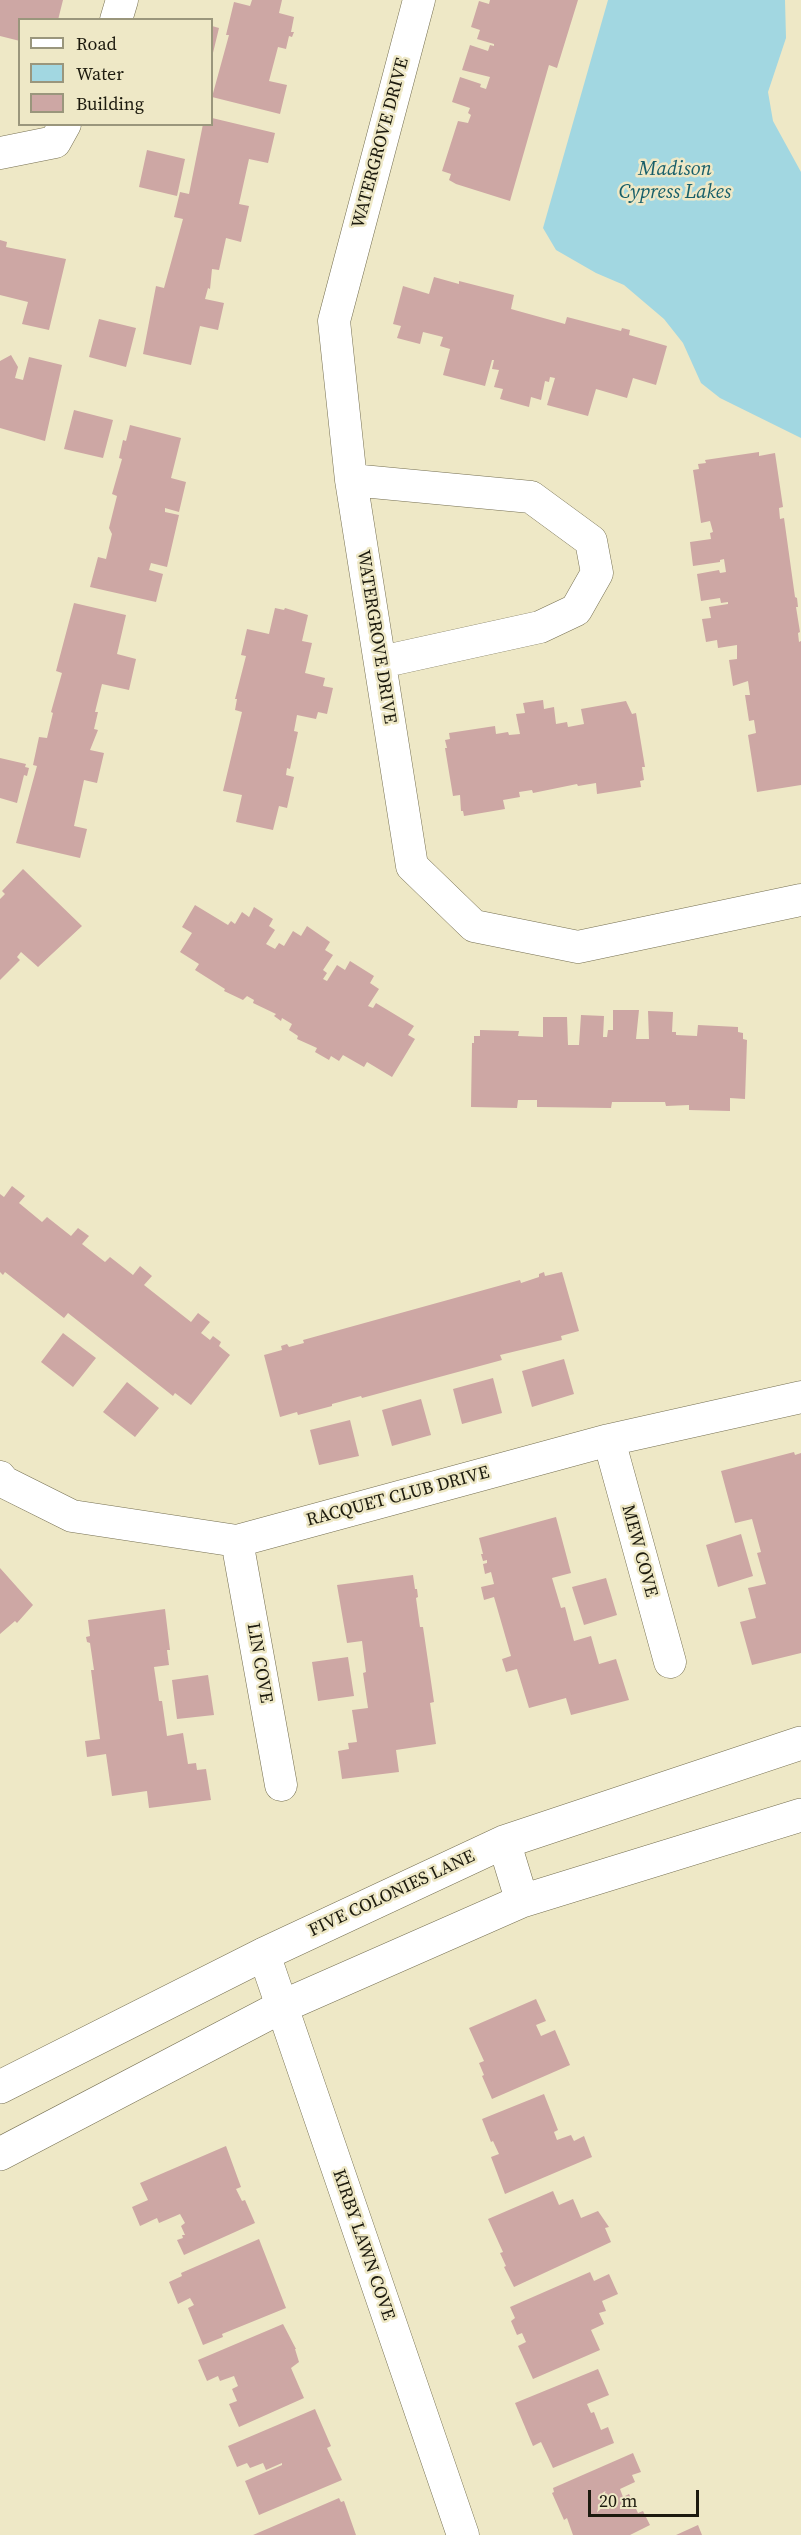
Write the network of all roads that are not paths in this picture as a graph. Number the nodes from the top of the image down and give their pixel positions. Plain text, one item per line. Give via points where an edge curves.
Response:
1 (122, 0) edge
2 (419, 0) edge
3 (117, 18) edge
4 (64, 126) edge
5 (0, 153) edge
6 (351, 480) junction
7 (381, 662) junction
8 (801, 900) edge
9 (801, 1397) edge
10 (609, 1440) junction
11 (0, 1477) edge
12 (237, 1541) junction
13 (670, 1662) dead end
14 (801, 1743) edge
15 (281, 1785) dead end
16 (801, 1815) edge
17 (504, 1842) junction
18 (522, 1901) junction
19 (264, 1954) junction
20 (281, 2007) junction
21 (0, 2087) edge
22 (0, 2154) edge
23 (463, 2535) edge

1 - 3 street
2 - 6 street, WATERGROVE DRIVE via 334,321
4 - 5 street via 55,142
6 - 7 street, WATERGROVE DRIVE
6 - 7 street via 531,497 591,541 597,573 576,610 540,627
7 - 8 street, WATERGROVE DRIVE via 412,866 474,926 578,947
9 - 10 street, RACQUET CLUB DRIVE
10 - 12 street, RACQUET CLUB DRIVE
10 - 13 street, MEW COVE
11 - 12 street, RACQUET CLUB DRIVE via 72,1516
12 - 15 street, LIN COVE
14 - 17 street, FIVE COLONIES LANE
16 - 18 street
17 - 18 street
17 - 19 street, FIVE COLONIES LANE
18 - 20 street
19 - 20 street, KIRBY LAWN COVE
19 - 21 street, FIVE COLONIES LANE
20 - 22 street
20 - 23 street, KIRBY LAWN COVE

